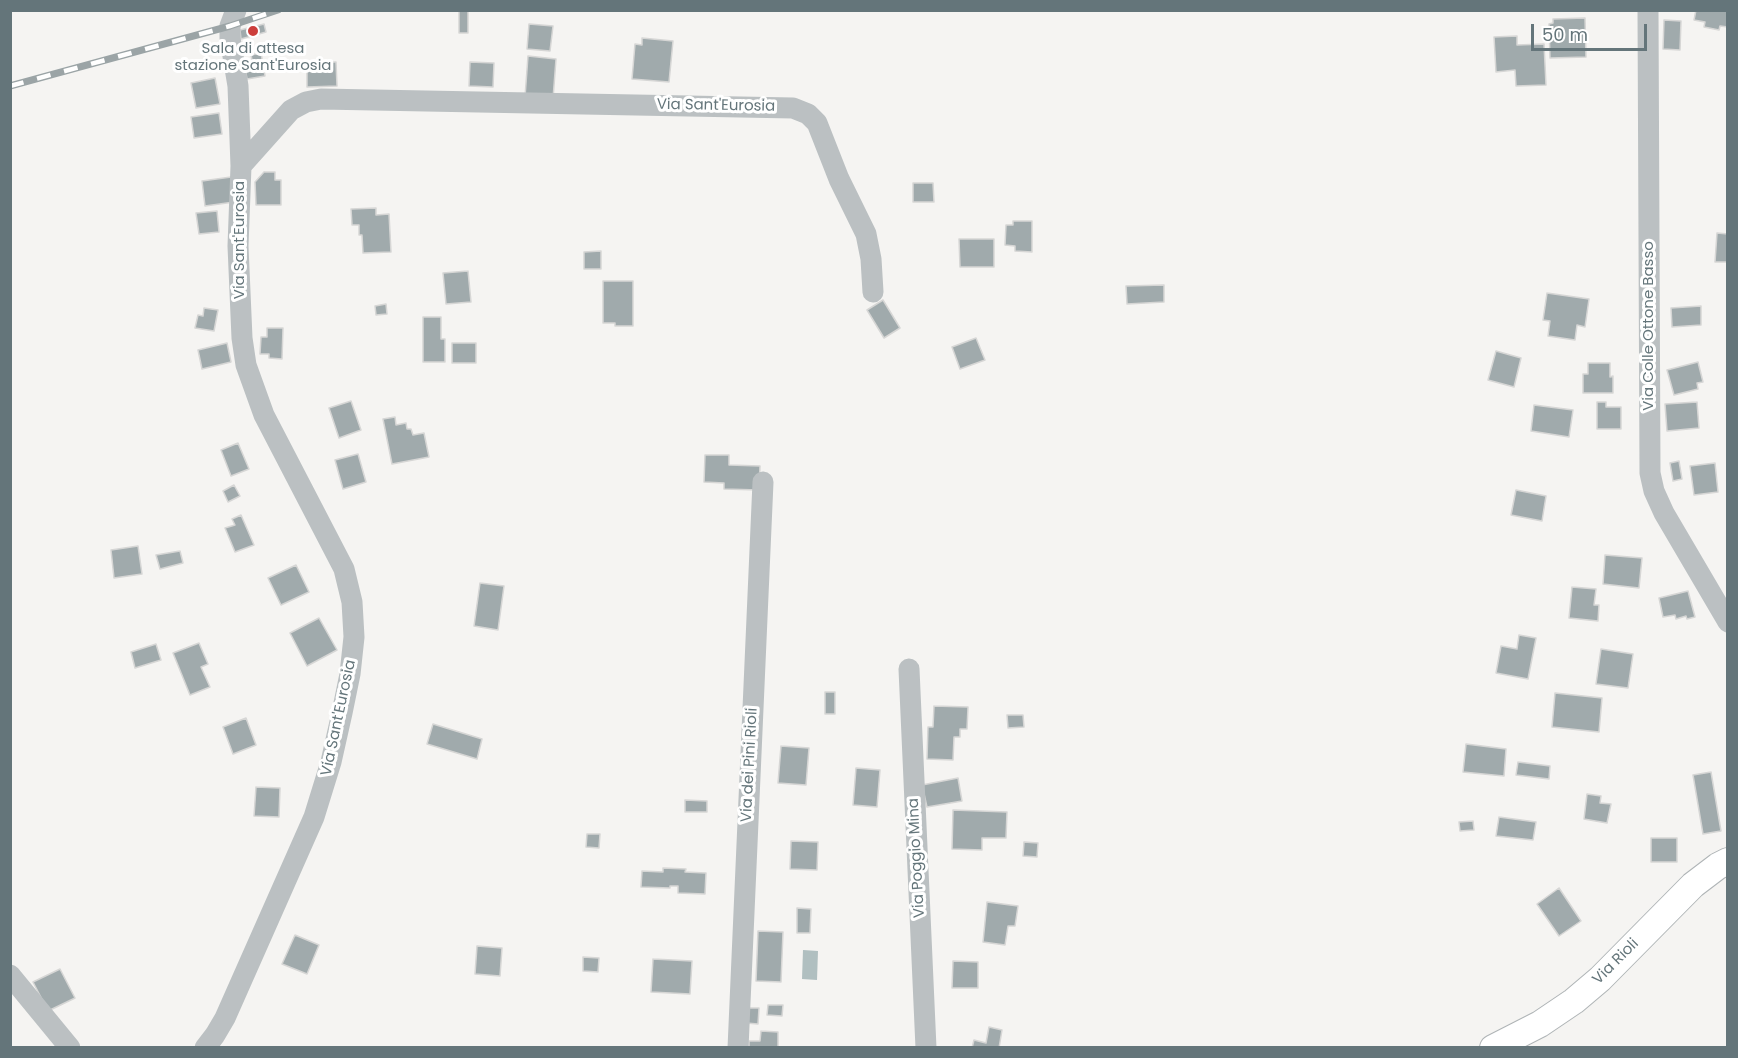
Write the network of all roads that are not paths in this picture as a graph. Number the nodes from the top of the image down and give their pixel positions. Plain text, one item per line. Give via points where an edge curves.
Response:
1 (236, 10) edge
2 (1648, 10) edge
3 (241, 166) junction
4 (873, 292) dead end
5 (763, 482) dead end
6 (1728, 622) edge
7 (909, 669) dead end
8 (1728, 861) edge
9 (10, 975) edge
10 (70, 1047) edge
11 (205, 1047) edge
12 (738, 1047) edge
13 (926, 1047) edge
14 (1493, 1047) edge

1 - 3 street via 230,38 238,86
2 - 6 street, Via Colle Ottone Basso via 1650,473 1664,513
3 - 4 street, Via Sant'Eurosia via 291,110 321,99 793,108 817,123 862,226
3 - 11 street, Via Sant'Eurosia via 238,254 246,365 264,415 345,569 354,637 342,713 314,817 223,1023
5 - 12 street, Via dei Pini Rioli
7 - 13 street, Via Poggio Mina
8 - 14 main road, Via Rioli via 1693,885 1574,1001 1533,1028
9 - 10 street

